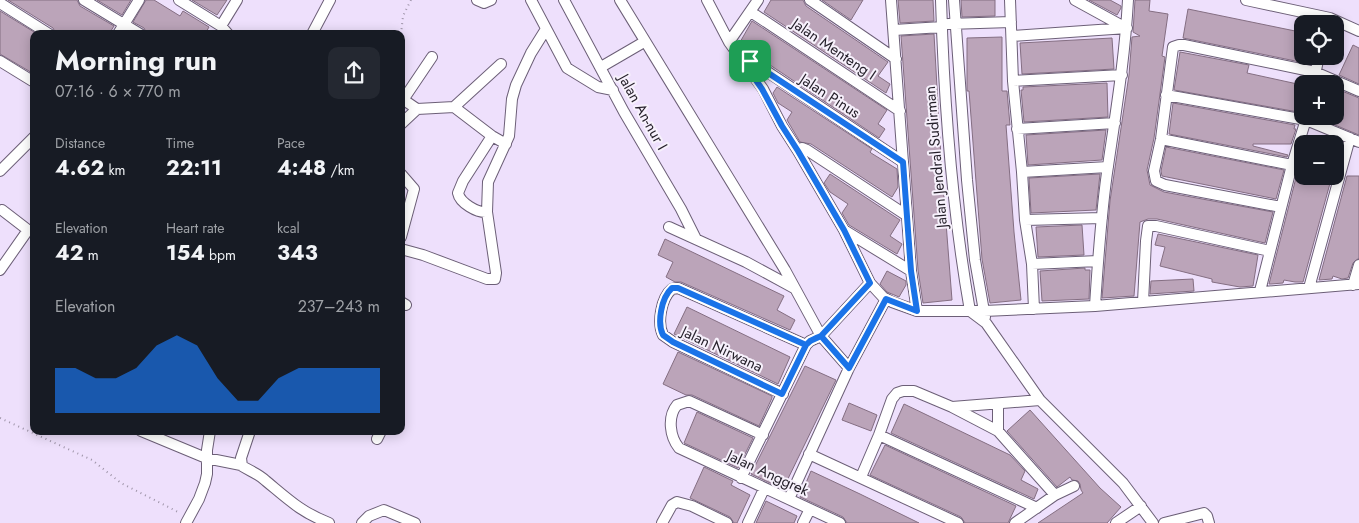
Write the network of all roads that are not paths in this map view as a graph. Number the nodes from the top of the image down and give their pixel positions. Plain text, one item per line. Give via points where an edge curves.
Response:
1 (84, 0) edge
2 (139, 0) edge
3 (180, 0) edge
4 (237, 0) edge
5 (330, 0) edge
6 (476, 0) edge
7 (491, 0) edge
8 (531, 0) edge
9 (564, 0) edge
10 (620, 0) edge
11 (758, 0) edge
12 (810, 0) edge
13 (941, 0) edge
14 (954, 0) edge
15 (1010, 0) edge
16 (1075, 0) edge
17 (1128, 0) edge
18 (1246, 0) edge
19 (709, 1) edge
20 (889, 1) edge
21 (0, 3) edge
22 (1285, 4) edge
23 (751, 12) junction
24 (1313, 15) edge
25 (1012, 22) junction
26 (125, 24) junction
27 (955, 24) junction
28 (942, 26) junction
29 (1344, 26) edge
30 (1127, 28) junction
31 (546, 29) junction
32 (43, 30) edge
33 (121, 30) edge
34 (134, 30) edge
35 (224, 30) edge
36 (314, 30) edge
37 (894, 30) junction
38 (1359, 31) edge
39 (1012, 36) junction
40 (644, 42) junction
41 (729, 42) junction
42 (432, 57) dead end
43 (740, 57) junction
44 (896, 59) junction
45 (0, 61) edge
46 (501, 64) dead end
47 (1317, 65) edge
48 (601, 67) junction
49 (1315, 72) junction
50 (1122, 75) junction
51 (1314, 75) edge
52 (30, 80) edge
53 (1013, 80) junction
54 (613, 90) junction
55 (1359, 90) edge
56 (405, 95) edge
57 (1166, 95) junction
58 (405, 101) edge
59 (962, 101) junction
60 (945, 103) junction
61 (454, 107) junction
62 (417, 109) junction
63 (900, 111) junction
64 (1294, 116) edge
65 (405, 120) edge
66 (1115, 124) junction
67 (1305, 125) edge
68 (1322, 125) edge
69 (1017, 129) junction
70 (492, 136) junction
71 (1161, 139) junction
72 (1354, 140) edge
73 (30, 141) edge
74 (506, 144) junction
75 (798, 151) junction
76 (903, 162) junction
77 (1292, 165) junction
78 (1108, 167) junction
79 (0, 171) edge
80 (1022, 172) junction
81 (405, 179) edge
82 (1281, 207) junction
83 (0, 210) edge
84 (487, 212) junction
85 (906, 215) junction
86 (1102, 218) junction
87 (1025, 220) junction
88 (405, 222) edge
89 (669, 228) dead end
90 (844, 230) junction
91 (696, 239) junction
92 (405, 250) edge
93 (1270, 251) junction
94 (1098, 261) junction
95 (1032, 264) junction
96 (1359, 265) edge
97 (0, 270) edge
98 (911, 271) junction
99 (870, 283) junction
100 (1356, 285) edge
101 (1310, 288) junction
102 (795, 289) junction
103 (1260, 291) junction
104 (886, 299) junction
105 (1143, 302) junction
106 (1095, 306) junction
107 (1034, 309) junction
108 (917, 311) junction
109 (970, 311) junction
110 (984, 311) junction
111 (986, 323) junction
112 (821, 336) junction
113 (806, 345) junction
114 (849, 368) junction
115 (782, 394) junction
116 (1040, 400) junction
117 (998, 404) junction
118 (952, 406) junction
119 (998, 431) junction
120 (148, 435) edge
121 (209, 435) edge
122 (249, 435) edge
123 (763, 435) junction
124 (879, 435) junction
125 (809, 454) junction
126 (206, 458) junction
127 (241, 464) junction
128 (860, 477) junction
129 (742, 478) junction
130 (1074, 486) dead end
131 (764, 489) junction
132 (1055, 495) junction
133 (789, 499) junction
134 (1141, 506) junction
135 (1037, 508) junction
136 (810, 509) junction
137 (187, 521) edge
138 (329, 523) edge
139 (362, 523) edge
140 (415, 523) edge
141 (662, 523) edge
142 (726, 523) edge
143 (748, 523) edge
144 (802, 523) edge
145 (840, 523) edge
146 (958, 523) edge
147 (1016, 523) edge
148 (1116, 523) edge
149 (1153, 523) edge
150 (1164, 523) edge
151 (1209, 523) edge

1 - 26 street
2 - 26 street
3 - 35 street
4 - 35 street
5 - 36 street
6 - 7 street via 484,3
8 - 31 street
9 - 48 street, Jalan An-nur I
10 - 40 street
11 - 23 street
12 - 44 street
13 - 28 street, Jalan Jendral Sudirman
14 - 27 street, Jalan Jendral Sudirman
15 - 25 street
16 - 30 street
17 - 30 street
18 - 22 street
19 - 41 street
20 - 37 street
21 - 32 street
22 - 24 street
23 - 41 street
23 - 63 street, Jalan Menteng I
25 - 27 street
25 - 39 street
26 - 33 street
26 - 34 street
27 - 28 street
27 - 59 street, Jalan Jendral Sudirman
28 - 37 street
28 - 60 street, Jalan Jendral Sudirman
29 - 38 street
30 - 39 street
30 - 50 street
31 - 54 street via 567,68 598,87
31 - 74 street via 516,85
37 - 44 street
39 - 53 street
40 - 48 street
40 - 102 street
41 - 43 street
42 - 56 street
43 - 75 street
43 - 76 street, Jalan Pinus via 754,63
44 - 63 street
45 - 52 street
46 - 61 street
47 - 49 street
48 - 54 street, Jalan An-nur I
49 - 51 street
49 - 55 street
49 - 57 street via 1179,45 1174,46 1171,52
50 - 53 street
50 - 66 street
53 - 69 street
54 - 91 street, Jalan An-nur I
57 - 64 street
57 - 71 street
58 - 62 street
59 - 60 street
59 - 110 street, Jalan Jendral Sudirman via 975,260
60 - 109 street, Jalan Jendral Sudirman via 961,262
61 - 62 street
61 - 70 street
62 - 65 street
63 - 76 street
66 - 69 street
66 - 78 street
67 - 77 street
68 - 72 street
69 - 80 street
70 - 74 street
70 - 84 street via 458,193 476,211
71 - 77 street
71 - 82 street via 1154,171 1158,183
72 - 101 street
73 - 79 street
74 - 84 street via 489,179
75 - 85 street via 802,148 807,150
75 - 90 street
76 - 85 street
77 - 82 street
78 - 80 street
78 - 86 street
80 - 87 street
81 - 88 street via 414,189
82 - 93 street
83 - 97 street via 28,230
84 - 92 street via 495,278 487,279
85 - 98 street
86 - 87 street
86 - 94 street
87 - 95 street
89 - 91 street
90 - 98 street
90 - 99 street
91 - 102 street
93 - 103 street
93 - 105 street via 1148,226
94 - 95 street
94 - 106 street
95 - 107 street
96 - 100 street
98 - 108 street
99 - 104 street
99 - 112 street
100 - 101 street
101 - 103 street
102 - 112 street
103 - 105 street
104 - 108 street
104 - 114 street
105 - 106 street
106 - 107 street
107 - 110 street
108 - 109 street
109 - 110 street
109 - 111 street
110 - 111 street, Jalan Jendral Sudirman
111 - 116 street
112 - 113 street
112 - 114 street
113 - 115 street
113 - 115 street, Jalan Nirwana via 678,288 667,293 660,321 661,332 668,339
114 - 125 street
115 - 123 street
116 - 117 street
116 - 134 street via 1099,458
117 - 118 street
117 - 119 street
118 - 119 street
118 - 124 street via 914,391 897,393
119 - 132 street
120 - 126 street
121 - 126 street
122 - 127 street
123 - 129 street
123 - 129 street, Jalan Anggrek via 694,402 682,402 674,410 670,422 676,444 684,451
124 - 128 street
124 - 135 street
125 - 128 street
125 - 133 street
126 - 127 street
126 - 137 street via 205,483
127 - 138 street via 296,506
128 - 146 street
129 - 131 street, Jalan Anggrek
130 - 132 street
131 - 133 street, Jalan Anggrek
131 - 143 street
132 - 135 street
133 - 136 street, Jalan Anggrek
134 - 148 street
134 - 149 street
135 - 147 street
136 - 144 street
136 - 145 street, Jalan Anggrek
139 - 140 street via 384,510
141 - 142 street via 676,502 692,506
150 - 151 street via 1204,513

